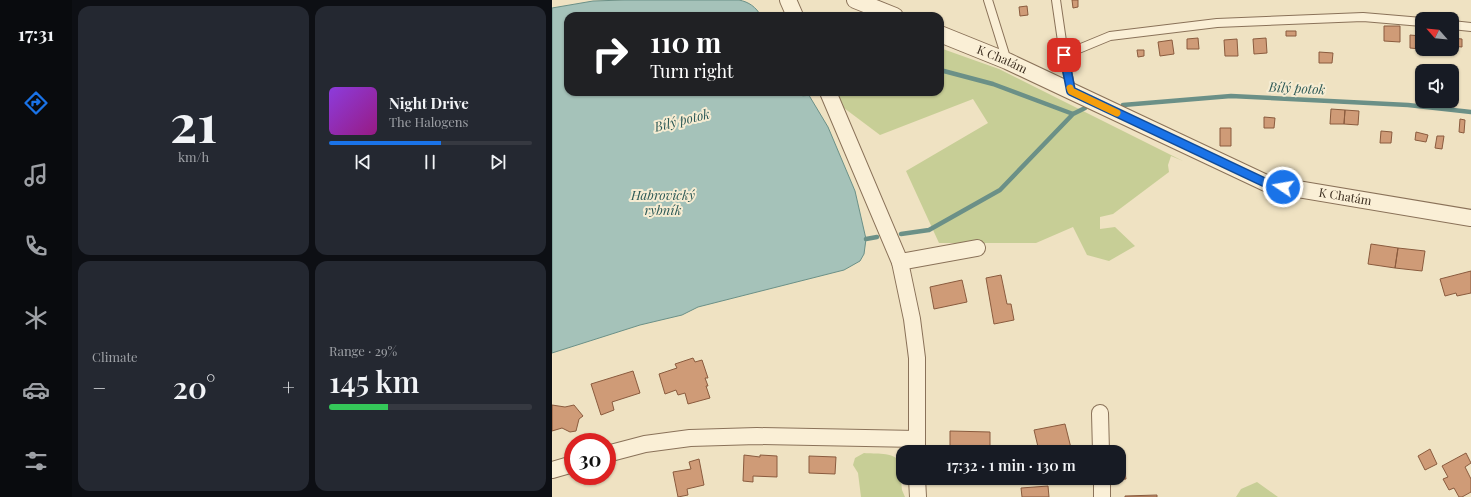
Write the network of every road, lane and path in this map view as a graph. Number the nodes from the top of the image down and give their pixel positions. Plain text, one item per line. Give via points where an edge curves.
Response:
1 (788, 0) edge
2 (855, 0) edge
3 (988, 0) edge
4 (1056, 0) edge
5 (794, 12) edge
6 (885, 12) edge
7 (1415, 21) edge
8 (1459, 26) edge
9 (1471, 27) edge
10 (944, 36) edge
11 (1064, 55) junction
12 (1007, 61) junction
13 (1071, 91) junction
14 (830, 96) edge
15 (1471, 218) edge
16 (977, 248) dead end
17 (900, 262) junction
18 (1100, 414) dead end
19 (901, 445) edge
20 (917, 445) edge
21 (1101, 445) edge
22 (616, 452) edge
23 (564, 467) edge
24 (552, 470) edge
25 (917, 485) edge
26 (1102, 485) edge
27 (918, 497) edge
28 (1102, 497) edge

1 - 5 street
2 - 6 street
3 - 12 lane
4 - 11 lane
7 - 11 lane via 1363,17 1217,23 1110,36
8 - 9 lane
10 - 12 street, K Chatám
11 - 13 lane
12 - 13 street, K Chatám
13 - 15 street, K Chatám via 1268,184
14 - 17 street
16 - 17 street
17 - 20 street via 917,358
18 - 21 street
19 - 22 street via 757,436 690,438 645,444
23 - 24 street
25 - 27 street
26 - 28 street

